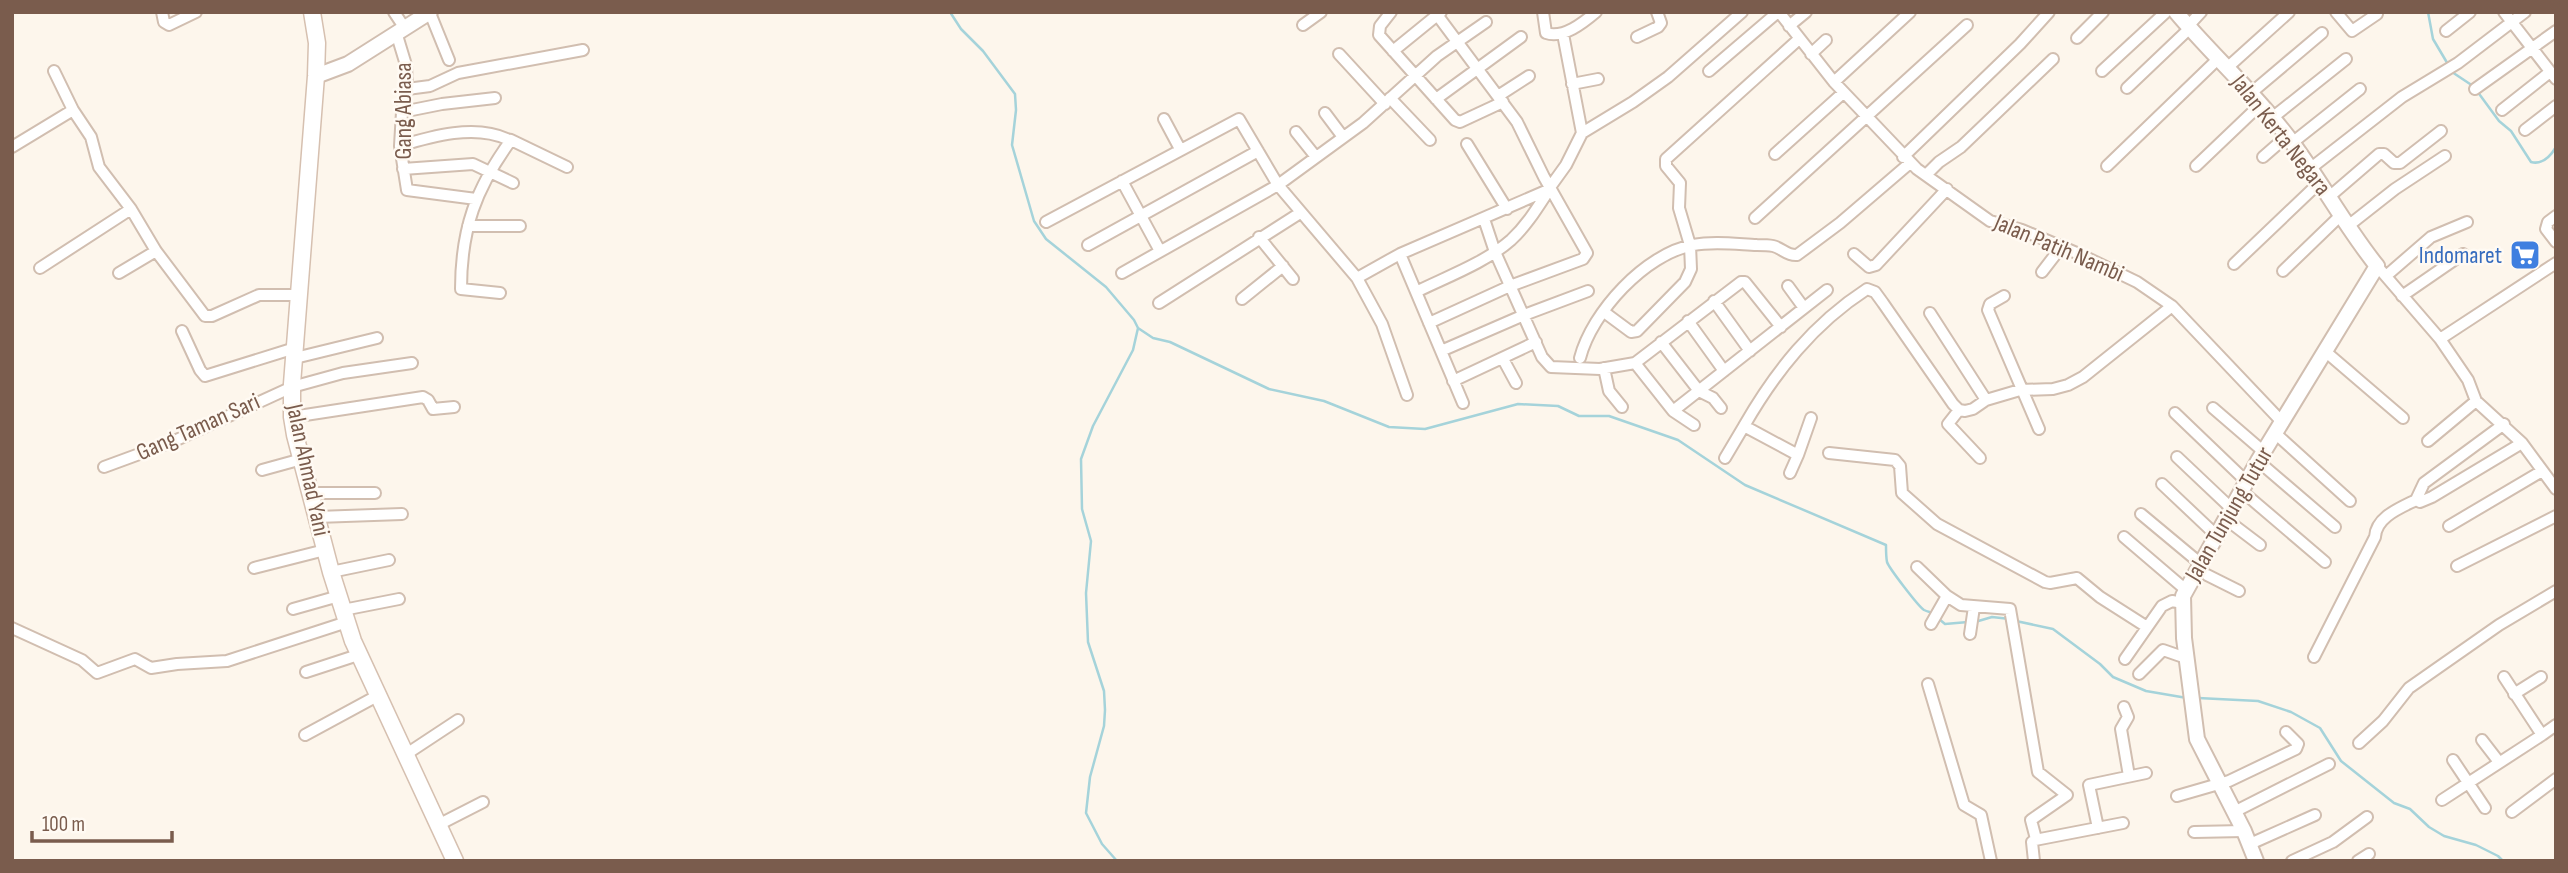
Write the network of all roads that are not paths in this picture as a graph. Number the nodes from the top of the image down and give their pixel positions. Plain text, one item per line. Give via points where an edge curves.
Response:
1 (162, 12) edge
2 (196, 12) edge
3 (312, 12) edge
4 (394, 12) edge
5 (430, 12) edge
6 (1321, 12) edge
7 (1391, 12) edge
8 (1542, 12) edge
9 (1596, 12) edge
10 (1657, 12) edge
11 (1742, 12) edge
12 (1779, 12) edge
13 (1806, 12) edge
14 (1910, 12) edge
15 (2049, 12) edge
16 (2103, 12) edge
17 (2166, 12) edge
18 (2176, 12) edge
19 (2201, 12) edge
20 (2289, 12) edge
21 (2336, 12) edge
22 (2470, 12) edge
23 (2504, 12) edge
24 (2525, 12) edge
25 (1438, 13) edge
26 (2377, 14) dead end
27 (1486, 22) dead end
28 (2512, 22) junction
29 (1303, 24) dead end
30 (1967, 25) dead end
31 (1789, 26) junction
32 (2189, 27) junction
33 (400, 29) junction
34 (2446, 31) dead end
35 (2556, 31) edge
36 (2322, 33) dead end
37 (1563, 34) junction
38 (1521, 37) dead end
39 (1637, 37) dead end
40 (2077, 37) dead end
41 (1799, 39) junction
42 (1826, 40) dead end
43 (1457, 41) junction
44 (2532, 49) junction
45 (583, 50) dead end
46 (1393, 51) junction
47 (1339, 54) dead end
48 (1811, 54) junction
49 (2053, 59) dead end
50 (2346, 59) dead end
51 (449, 60) dead end
52 (2223, 62) junction
53 (1476, 69) junction
54 (54, 71) dead end
55 (1709, 71) dead end
56 (2102, 71) dead end
57 (1415, 75) junction
58 (2554, 75) edge
59 (316, 76) junction
60 (1528, 76) dead end
61 (1598, 79) dead end
62 (1834, 82) junction
63 (1572, 84) junction
64 (2127, 88) dead end
65 (407, 89) junction
66 (2360, 89) dead end
67 (2475, 89) dead end
68 (1843, 93) junction
69 (2251, 93) junction
70 (495, 98) dead end
71 (1436, 99) junction
72 (1500, 99) junction
73 (1387, 101) junction
74 (2261, 104) junction
75 (2556, 106) edge
76 (73, 110) junction
77 (2502, 110) dead end
78 (402, 112) junction
79 (1325, 113) dead end
80 (1868, 118) junction
81 (2272, 118) junction
82 (1164, 119) dead end
83 (2525, 130) dead end
84 (2441, 131) dead end
85 (1296, 132) dead end
86 (1582, 133) junction
87 (1343, 137) junction
88 (507, 139) dead end
89 (1430, 140) dead end
90 (2290, 140) junction
91 (1467, 144) dead end
92 (400, 146) junction
93 (12, 147) edge
94 (1180, 149) junction
95 (1258, 151) junction
96 (1775, 154) dead end
97 (2445, 156) dead end
98 (1316, 157) junction
99 (2263, 157) dead end
100 (1906, 160) junction
101 (2107, 166) dead end
102 (2196, 166) dead end
103 (567, 167) dead end
104 (2311, 167) junction
105 (403, 169) junction
106 (490, 170) junction
107 (1926, 175) junction
108 (1122, 181) junction
109 (2320, 181) junction
110 (513, 183) dead end
111 (1278, 185) junction
112 (1549, 189) junction
113 (1947, 189) junction
114 (2329, 197) junction
115 (476, 199) junction
116 (131, 209) junction
117 (1507, 209) junction
118 (1300, 213) junction
119 (1142, 216) junction
120 (2556, 216) edge
121 (1755, 218) dead end
122 (1484, 219) junction
123 (2344, 220) junction
124 (1046, 222) dead end
125 (2468, 222) dead end
126 (468, 226) junction
127 (520, 226) dead end
128 (1259, 237) junction
129 (2556, 242) edge
130 (1690, 245) junction
131 (1088, 246) dead end
132 (2063, 246) junction
133 (156, 251) junction
134 (1160, 251) junction
135 (1495, 252) junction
136 (1400, 254) junction
137 (1854, 254) dead end
138 (2463, 254) dead end
139 (2556, 263) edge
140 (2234, 264) dead end
141 (1283, 266) junction
142 (40, 268) dead end
143 (2283, 271) dead end
144 (2382, 271) junction
145 (2042, 272) dead end
146 (120, 273) dead end
147 (1122, 273) dead end
148 (1357, 278) junction
149 (1293, 279) dead end
150 (1510, 286) junction
151 (1788, 286) dead end
152 (1827, 290) dead end
153 (1588, 291) dead end
154 (1416, 292) junction
155 (500, 293) dead end
156 (299, 295) junction
157 (2004, 296) dead end
158 (2402, 296) junction
159 (1242, 299) dead end
160 (1714, 301) junction
161 (1160, 303) dead end
162 (2172, 306) junction
163 (1804, 308) junction
164 (1604, 313) junction
165 (1930, 313) dead end
166 (1524, 315) junction
167 (1688, 321) junction
168 (1429, 323) junction
169 (1781, 327) junction
170 (182, 331) dead end
171 (377, 338) dead end
172 (2440, 339) junction
173 (1536, 342) junction
174 (1661, 342) junction
175 (1441, 351) junction
176 (1750, 351) junction
177 (2326, 352) junction
178 (295, 353) junction
179 (1580, 358) dead end
180 (1503, 359) junction
181 (412, 363) dead end
182 (1635, 363) junction
183 (1604, 368) junction
184 (1724, 371) junction
185 (1453, 381) junction
186 (1516, 383) dead end
187 (292, 387) junction
188 (2020, 390) junction
189 (1699, 391) junction
190 (1407, 395) dead end
191 (1986, 400) junction
192 (2476, 401) junction
193 (1463, 403) dead end
194 (454, 407) dead end
195 (1622, 407) dead end
196 (1720, 408) dead end
197 (2213, 408) dead end
198 (1959, 410) junction
199 (1673, 411) junction
200 (2175, 414) dead end
201 (292, 417) junction
202 (1811, 418) dead end
203 (2403, 418) dead end
204 (2504, 424) junction
205 (1694, 425) dead end
206 (1744, 426) junction
207 (2279, 428) junction
208 (2039, 429) dead end
209 (2428, 441) dead end
210 (2522, 443) junction
211 (1829, 453) dead end
212 (1798, 455) junction
213 (2177, 457) dead end
214 (2261, 457) junction
215 (1725, 458) dead end
216 (1980, 458) dead end
217 (302, 459) junction
218 (104, 467) dead end
219 (262, 470) dead end
220 (2542, 471) junction
221 (1790, 474) dead end
222 (2162, 484) dead end
223 (2246, 488) junction
224 (2556, 489) edge
225 (310, 493) junction
226 (375, 494) dead end
227 (2350, 500) dead end
228 (2416, 500) junction
229 (2229, 511) junction
230 (402, 514) dead end
231 (2141, 514) dead end
232 (2556, 516) edge
233 (317, 517) junction
234 (2449, 526) dead end
235 (2335, 527) dead end
236 (2217, 536) junction
237 (2124, 537) dead end
238 (2260, 545) dead end
239 (325, 550) junction
240 (389, 560) dead end
241 (2325, 562) dead end
242 (2457, 566) dead end
243 (1917, 567) dead end
244 (254, 568) dead end
245 (2204, 570) junction
246 (331, 572) junction
247 (2556, 591) edge
248 (2239, 592) dead end
249 (1947, 596) junction
250 (2184, 596) junction
251 (399, 599) dead end
252 (1974, 607) junction
253 (293, 609) dead end
254 (343, 610) junction
255 (1931, 624) dead end
256 (2147, 627) junction
257 (12, 628) edge
258 (1970, 635) dead end
259 (358, 655) junction
260 (2314, 657) dead end
261 (2186, 658) junction
262 (2125, 659) dead end
263 (306, 672) dead end
264 (2139, 674) dead end
265 (2504, 677) dead end
266 (2541, 677) dead end
267 (1928, 684) dead end
268 (2514, 694) junction
269 (377, 696) junction
270 (2124, 707) dead end
271 (458, 720) dead end
272 (2556, 725) edge
273 (2286, 732) dead end
274 (305, 735) dead end
275 (2542, 735) junction
276 (2482, 740) dead end
277 (2359, 743) dead end
278 (405, 755) junction
279 (2453, 760) dead end
280 (2499, 762) junction
281 (2329, 764) dead end
282 (2146, 773) dead end
283 (2129, 776) junction
284 (2556, 779) edge
285 (2221, 783) junction
286 (2468, 784) junction
287 (2176, 796) dead end
288 (2442, 800) dead end
289 (483, 802) dead end
290 (2485, 808) dead end
291 (2234, 812) junction
292 (2512, 812) dead end
293 (2315, 814) dead end
294 (2367, 817) dead end
295 (2123, 823) dead end
296 (438, 825) junction
297 (2098, 828) junction
298 (2194, 832) dead end
299 (2247, 837) junction
300 (2036, 839) junction
301 (2369, 854) dead end
302 (455, 861) edge
303 (1991, 861) edge
304 (2034, 861) edge
305 (2256, 861) edge
306 (2292, 861) edge
307 (2358, 861) edge

1 - 2 street via 169,25
3 - 59 main road, Jalan Ahmad Yani
4 - 33 street, Gang Abiasa
5 - 33 street
5 - 51 street
6 - 29 street
7 - 46 street via 1379,32
8 - 37 street via 1546,33
9 - 37 street
10 - 39 street via 1658,27
11 - 86 street via 1668,77
12 - 31 street, Jalan Patih Nambi
12 - 55 street
13 - 31 street
14 - 62 street
15 - 100 street
16 - 40 street
17 - 56 street
18 - 32 street, Jalan Kerta Negara
19 - 32 street
20 - 52 street
21 - 26 street via 2352,31
22 - 34 street
23 - 28 street
24 - 28 street
25 - 43 street
25 - 46 street
27 - 43 street
28 - 44 street
28 - 104 street via 2402,97
30 - 80 street
31 - 41 street, Jalan Patih Nambi
32 - 52 street, Jalan Kerta Negara
32 - 64 street
33 - 59 street via 348,64
33 - 65 street, Gang Abiasa
35 - 44 street
36 - 69 street
37 - 63 street
38 - 53 street
41 - 48 street, Jalan Patih Nambi
41 - 130 street via 1666,159 1666,166 1680,183 1679,208
42 - 48 street
43 - 53 street
43 - 57 street
44 - 58 street
44 - 67 street
45 - 65 street via 458,73 430,86
46 - 57 street
47 - 73 street
48 - 62 street, Jalan Patih Nambi
49 - 107 street
50 - 81 street
52 - 69 street, Jalan Kerta Negara
52 - 101 street
53 - 71 street
53 - 72 street
54 - 76 street
57 - 71 street
57 - 73 street
58 - 77 street
59 - 156 main road, Jalan Ahmad Yani
60 - 72 street
61 - 63 street
62 - 68 street, Jalan Patih Nambi
63 - 86 street
65 - 78 street, Gang Abiasa
66 - 90 street
68 - 80 street, Jalan Patih Nambi
68 - 96 street
69 - 74 street, Jalan Kerta Negara
70 - 78 street
71 - 72 street via 1460,122
72 - 112 street via 1517,122
73 - 87 street
73 - 89 street
74 - 81 street, Jalan Kerta Negara
74 - 102 street
75 - 83 street
76 - 93 street
76 - 116 street via 91,137 97,164
78 - 92 street, Gang Abiasa
79 - 87 street
80 - 100 street, Jalan Patih Nambi
80 - 121 street
81 - 90 street, Jalan Kerta Negara
82 - 94 street
84 - 114 street via 2400,163 2379,154
85 - 98 street
86 - 112 street
87 - 98 street
88 - 92 street via 466,132
90 - 99 street
90 - 104 street, Jalan Kerta Negara
91 - 117 street
92 - 105 street, Gang Abiasa
94 - 95 street via 1239,119
94 - 108 street
95 - 111 street
95 - 119 street
97 - 123 street
98 - 111 street
100 - 107 street, Jalan Patih Nambi
100 - 130 street via 1840,223 1797,255 1770,245
103 - 106 street via 511,141
104 - 109 street, Jalan Kerta Negara
105 - 106 street via 473,164
105 - 115 street, Gang Abiasa via 409,191
106 - 110 street
106 - 115 street
107 - 113 street, Jalan Patih Nambi
108 - 119 street
108 - 124 street
109 - 114 street, Jalan Kerta Negara
109 - 140 street
111 - 118 street
111 - 134 street
112 - 117 street
112 - 135 street via 1527,224
112 - 150 street via 1587,255
113 - 132 street, Jalan Patih Nambi via 1994,223
113 - 137 street via 1876,265 1866,265
114 - 123 street, Jalan Kerta Negara
115 - 126 street
116 - 133 street
116 - 142 street
117 - 122 street
118 - 128 street
118 - 148 street
119 - 131 street
119 - 134 street
120 - 129 street via 2546,229
122 - 135 street
122 - 136 street
123 - 143 street
123 - 144 street, Jalan Kerta Negara
125 - 144 street via 2431,237
126 - 127 street
126 - 155 street via 461,289
128 - 141 street
128 - 161 street
130 - 164 street via 1643,268
130 - 164 street via 1688,276 1637,331 1631,332
132 - 145 street
132 - 162 street, Jalan Patih Nambi via 2137,282
133 - 146 street
133 - 156 street via 208,317 259,295
134 - 147 street
135 - 150 street
135 - 154 street
136 - 148 street
136 - 154 street
138 - 158 street
139 - 172 street
141 - 149 street
141 - 159 street
144 - 158 street
144 - 177 street, Jalan Tunjung Tutur
148 - 190 street via 1382,324
150 - 166 street
150 - 168 street
151 - 163 street
152 - 163 street
153 - 166 street
154 - 168 street
156 - 178 main road, Jalan Ahmad Yani
157 - 188 street via 1988,310
158 - 172 street
160 - 167 street
160 - 169 street via 1745,282
160 - 176 street
162 - 188 street via 2068,385
162 - 207 street, Jalan Patih Nambi
163 - 169 street
164 - 179 street
165 - 191 street
166 - 173 street
166 - 175 street
167 - 174 street
167 - 184 street
168 - 175 street
169 - 176 street
170 - 178 street via 205,376
171 - 178 street
172 - 192 street via 2468,380
173 - 180 street
173 - 183 street via 1550,367
174 - 182 street
174 - 189 street
175 - 185 street
176 - 184 street
177 - 203 street
177 - 207 street, Jalan Tunjung Tutur
178 - 187 main road, Jalan Ahmad Yani
180 - 185 street
180 - 186 street
181 - 187 street, Gang Taman Sari via 343,373
182 - 183 street
182 - 199 street
183 - 195 street via 1609,391
184 - 189 street
185 - 193 street
187 - 201 main road, Jalan Ahmad Yani
187 - 218 street, Gang Taman Sari via 172,442
188 - 191 street
188 - 208 street
189 - 196 street
189 - 199 street
191 - 198 street via 1973,409
192 - 204 street
192 - 209 street
194 - 201 street via 433,409 423,397
197 - 214 street
198 - 206 street via 1875,292 1867,289 1830,315 1802,343
198 - 216 street via 1948,424
199 - 205 street
200 - 223 street
201 - 217 main road, Jalan Ahmad Yani
202 - 212 street
204 - 210 street
204 - 228 street via 2424,483
206 - 212 street
206 - 215 street
207 - 214 street, Jalan Tunjung Tutur
207 - 227 street, Jalan Patih Nambi
210 - 220 street
210 - 228 street via 2432,497
211 - 256 street via 1895,460 1900,466 1902,493 1933,521 2045,582 2083,581 2099,597
212 - 221 street
213 - 229 street
214 - 223 street, Jalan Tunjung Tutur
214 - 235 street
217 - 219 street
217 - 225 main road, Jalan Ahmad Yani
220 - 224 street
220 - 234 street
222 - 236 street
223 - 229 street, Jalan Tunjung Tutur
223 - 241 street
225 - 226 street
225 - 233 main road, Jalan Ahmad Yani
228 - 260 street via 2379,521
229 - 236 street, Jalan Tunjung Tutur
229 - 238 street
230 - 233 street
231 - 245 street
232 - 242 street
233 - 239 main road, Jalan Ahmad Yani
236 - 245 street, Jalan Tunjung Tutur
237 - 250 street
239 - 244 street
239 - 246 main road, Jalan Ahmad Yani
240 - 246 street
243 - 249 street
245 - 248 street
245 - 250 street, Jalan Tunjung Tutur
246 - 254 main road, Jalan Ahmad Yani
247 - 277 street via 2409,688
249 - 252 street
249 - 255 street
250 - 256 street via 2167,602
250 - 261 street, Jalan Tunjung Tutur
251 - 254 street
252 - 258 street
252 - 300 street via 2010,608 2038,772 2067,795 2031,820
253 - 254 street
254 - 257 street via 227,661 151,668 135,659 97,673 82,660
254 - 259 main road, Jalan Ahmad Yani
256 - 262 street
259 - 263 street
259 - 269 main road, Jalan Ahmad Yani
261 - 264 street via 2162,650
261 - 285 street, Jalan Tunjung Tutur via 2197,738
265 - 268 street
266 - 268 street
267 - 303 street via 1964,805 1981,816
268 - 275 street
269 - 274 street
269 - 278 main road, Jalan Ahmad Yani
270 - 283 street via 2128,718 2121,729
271 - 278 street
272 - 275 street
273 - 285 street via 2298,744 2296,749
275 - 280 street
276 - 280 street
278 - 296 main road, Jalan Ahmad Yani
279 - 286 street
280 - 286 street
281 - 291 street
282 - 283 street
283 - 297 street via 2089,785
284 - 292 street
285 - 287 street
285 - 291 street, Jalan Tunjung Tutur
286 - 288 street
286 - 290 street
289 - 296 street
291 - 299 street, Jalan Tunjung Tutur
293 - 299 street
294 - 306 street via 2333,842
295 - 297 street
296 - 302 main road, Jalan Ahmad Yani
297 - 300 street
298 - 299 street
299 - 305 street, Jalan Tunjung Tutur
300 - 304 street via 2032,842
301 - 307 street

